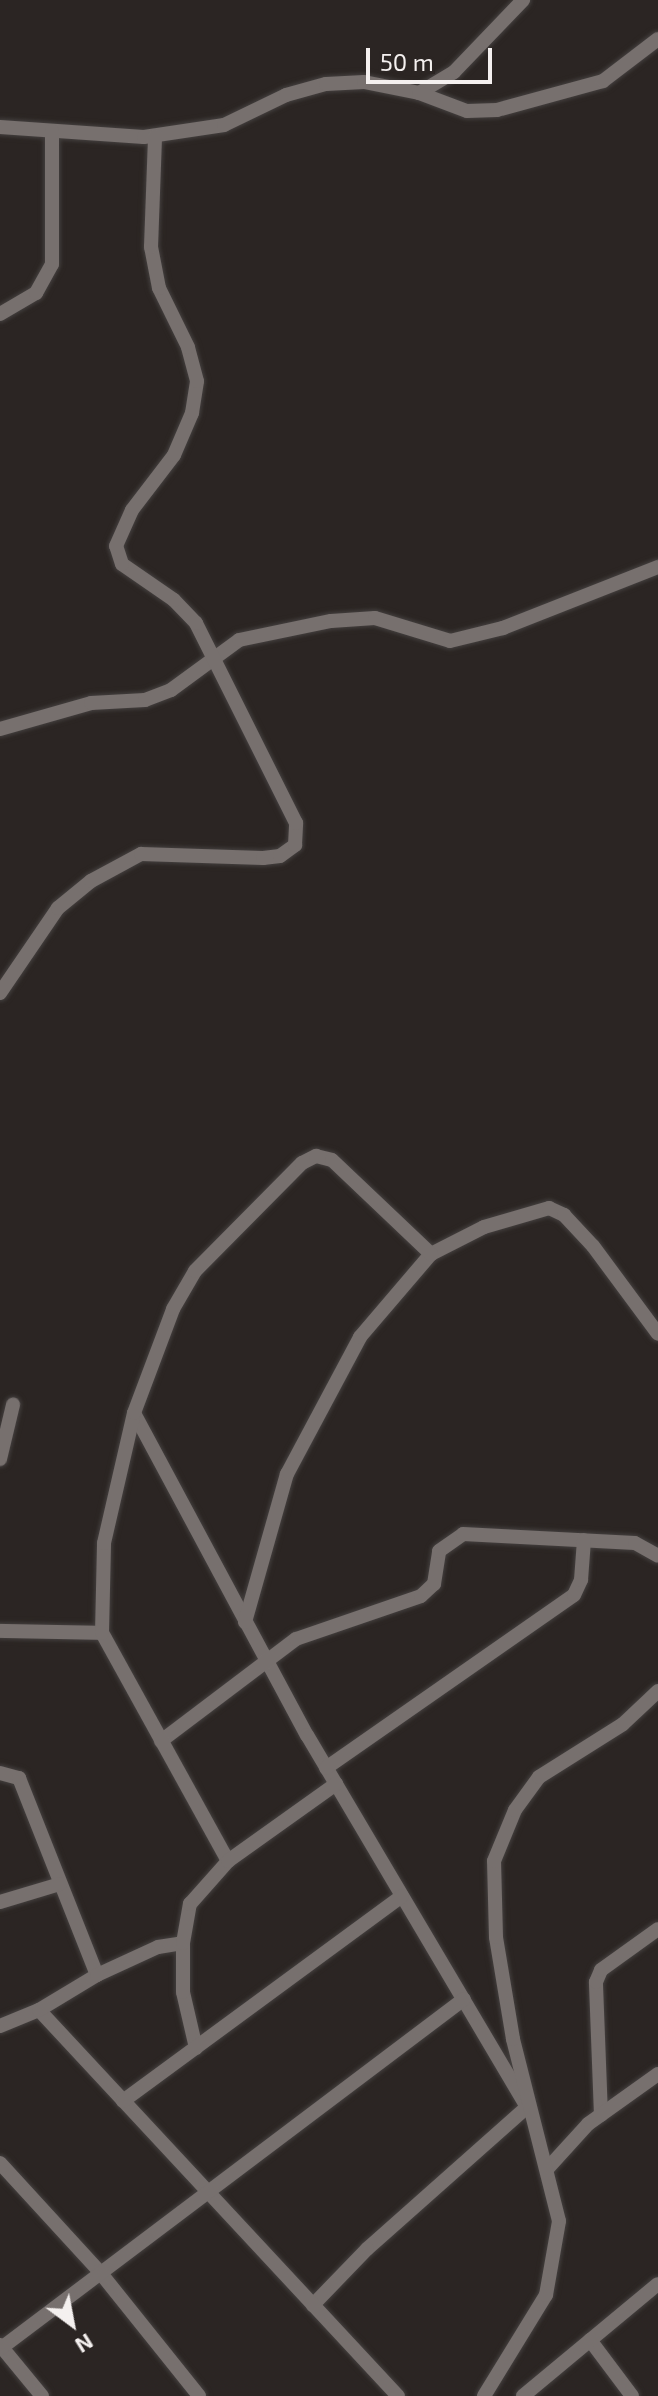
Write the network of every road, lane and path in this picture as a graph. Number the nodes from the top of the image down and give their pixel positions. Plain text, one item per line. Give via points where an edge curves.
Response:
1 (523, 0) edge
2 (658, 39) edge
3 (419, 93) junction
4 (0, 127) edge
5 (52, 131) junction
6 (155, 136) junction
7 (0, 314) edge
8 (658, 567) edge
9 (212, 655) junction
10 (0, 729) edge
11 (0, 993) edge
12 (431, 1254) junction
13 (658, 1334) edge
14 (13, 1405) dead end
15 (134, 1413) junction
16 (0, 1459) edge
17 (584, 1540) junction
18 (658, 1556) edge
19 (245, 1622) junction
20 (0, 1631) edge
21 (102, 1633) junction
22 (266, 1661) junction
23 (658, 1691) edge
24 (161, 1741) junction
25 (326, 1768) junction
26 (0, 1773) edge
27 (336, 1784) junction
28 (228, 1861) junction
29 (60, 1884) junction
30 (402, 1896) junction
31 (0, 1902) edge
32 (658, 1929) edge
33 (183, 1943) junction
34 (97, 1975) junction
35 (464, 1999) junction
36 (39, 2010) junction
37 (0, 2026) edge
38 (196, 2048) junction
39 (658, 2074) edge
40 (123, 2101) junction
41 (527, 2107) junction
42 (601, 2115) junction
43 (0, 2163) edge
44 (548, 2168) junction
45 (207, 2190) junction
46 (99, 2271) junction
47 (658, 2284) edge
48 (313, 2305) junction
49 (590, 2340) junction
50 (1, 2347) edge
51 (42, 2396) edge
52 (199, 2396) edge
53 (398, 2396) edge
54 (484, 2396) edge
55 (523, 2396) edge
56 (632, 2396) edge

1 - 3 street via 454,72
2 - 3 street via 603,81 556,98 467,111
3 - 6 street via 364,82 326,84 286,95 224,125
4 - 5 street
5 - 6 street
5 - 7 street via 52,264 36,293
6 - 9 street via 151,247 159,288 188,347 197,381 192,413 174,455 132,510 116,546 122,564 174,600 196,623
8 - 9 street via 503,628 450,641 375,618 331,621 239,640
9 - 10 street via 171,690 145,700 91,703
9 - 11 street via 296,823 295,845 280,856 263,858 141,854 91,881 58,908
12 - 13 street via 484,1227 549,1208 564,1215 593,1246
12 - 15 street via 332,1160 316,1156 302,1163 195,1271 173,1309
12 - 19 street via 360,1337 299,1449 263,1547
14 - 16 street
15 - 19 street
15 - 21 street via 104,1543
17 - 18 street via 635,1543
17 - 22 street via 463,1534 439,1551 434,1584 421,1596 296,1639
17 - 25 street via 581,1580 574,1595
19 - 22 street
20 - 21 street
21 - 24 street
22 - 24 street
22 - 25 street
23 - 41 street via 623,1724 539,1777 515,1810 494,1861 496,1937
24 - 28 street
25 - 27 street
26 - 29 street via 19,1778
27 - 28 street
27 - 30 street
28 - 33 street via 190,1904
29 - 31 street
29 - 34 street
30 - 35 street
30 - 38 street
32 - 42 street via 601,1970 596,1982
33 - 34 street via 158,1947
33 - 38 street via 183,1992
34 - 36 street
35 - 41 street
35 - 45 street
36 - 37 street
36 - 40 street
38 - 40 street
39 - 42 street
40 - 45 street
41 - 44 street
41 - 48 street via 367,2249
42 - 44 street via 563,2146
43 - 46 street
44 - 54 street via 559,2221 546,2295
45 - 46 street
45 - 48 street
46 - 50 street
46 - 52 street
47 - 49 street
48 - 53 street
49 - 55 street
49 - 56 street
50 - 51 street

